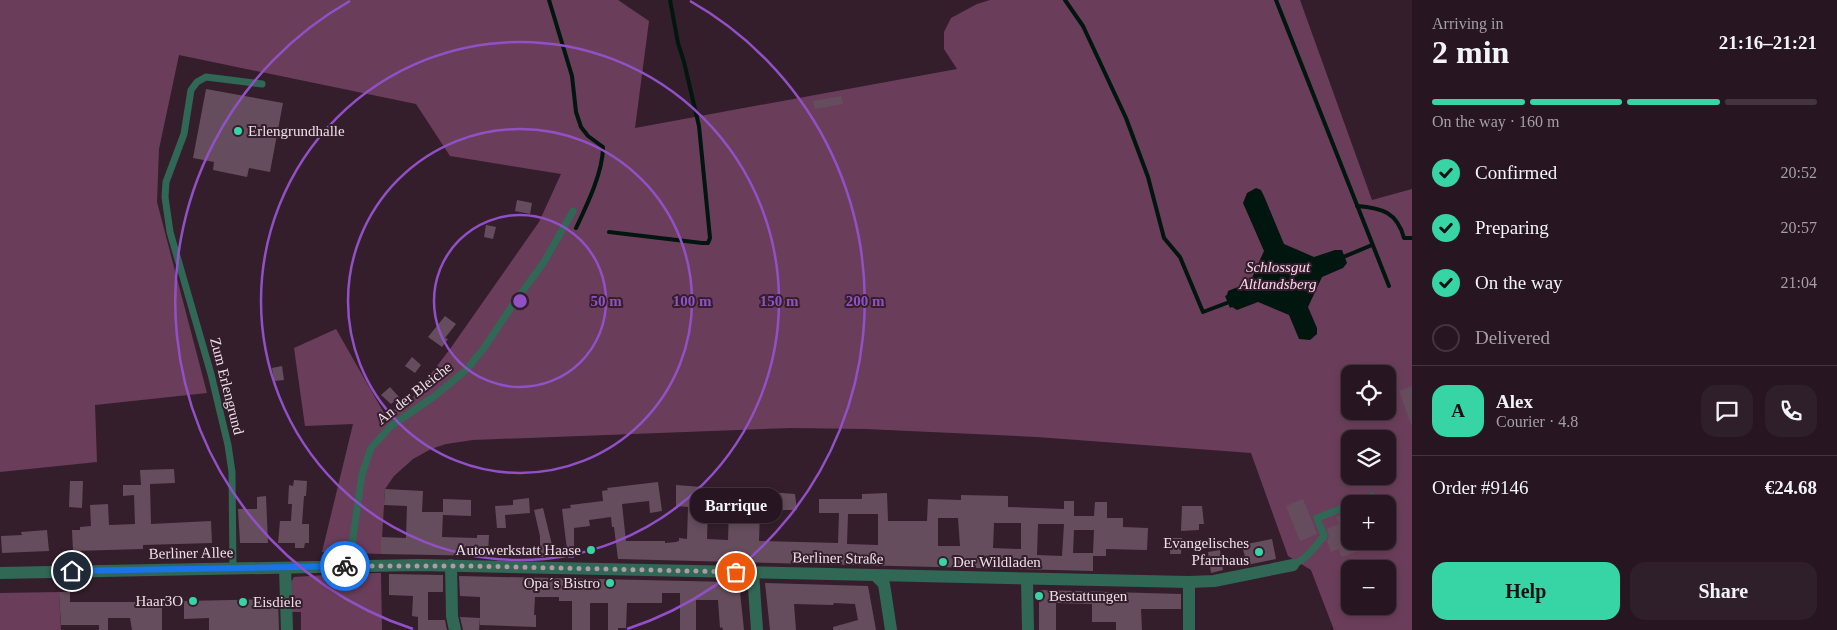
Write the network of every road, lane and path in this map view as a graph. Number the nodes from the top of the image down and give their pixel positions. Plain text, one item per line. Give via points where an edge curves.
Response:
1 (262, 84) dead end
2 (573, 211) dead end
3 (1341, 508) edge
4 (1293, 564) joint
5 (382, 565) joint
6 (451, 565) junction
7 (349, 566) junction
8 (234, 568) junction
9 (285, 568) junction
10 (0, 572) edge
11 (753, 573) junction
12 (875, 575) junction
13 (1027, 580) junction
14 (1189, 582) junction
15 (287, 630) edge
16 (455, 630) edge
17 (757, 630) edge
18 (891, 630) edge
19 (1028, 630) edge
20 (1189, 630) edge

1 - 8 lane, Zum Erlengrund via 200,79 194,86 181,144 166,182 165,197 170,232 228,445 232,472
2 - 7 lane, An der Bleiche via 544,262 472,363 436,395 391,426 371,448 362,474
3 - 4 lane via 1317,518 1324,536 1314,549
4 - 14 street, Berliner Straße via 1214,581
5 - 6 street, Berliner Straße
5 - 7 street, Berliner Allee
6 - 11 street, Berliner Straße
6 - 16 street
7 - 9 street, Berliner Allee
8 - 9 street, Berliner Allee
8 - 10 street, Berliner Allee
9 - 15 street
11 - 12 street, Berliner Straße
11 - 17 street
12 - 13 street, Berliner Straße
12 - 18 street via 884,584
13 - 14 street, Berliner Straße
13 - 19 street
14 - 20 street

